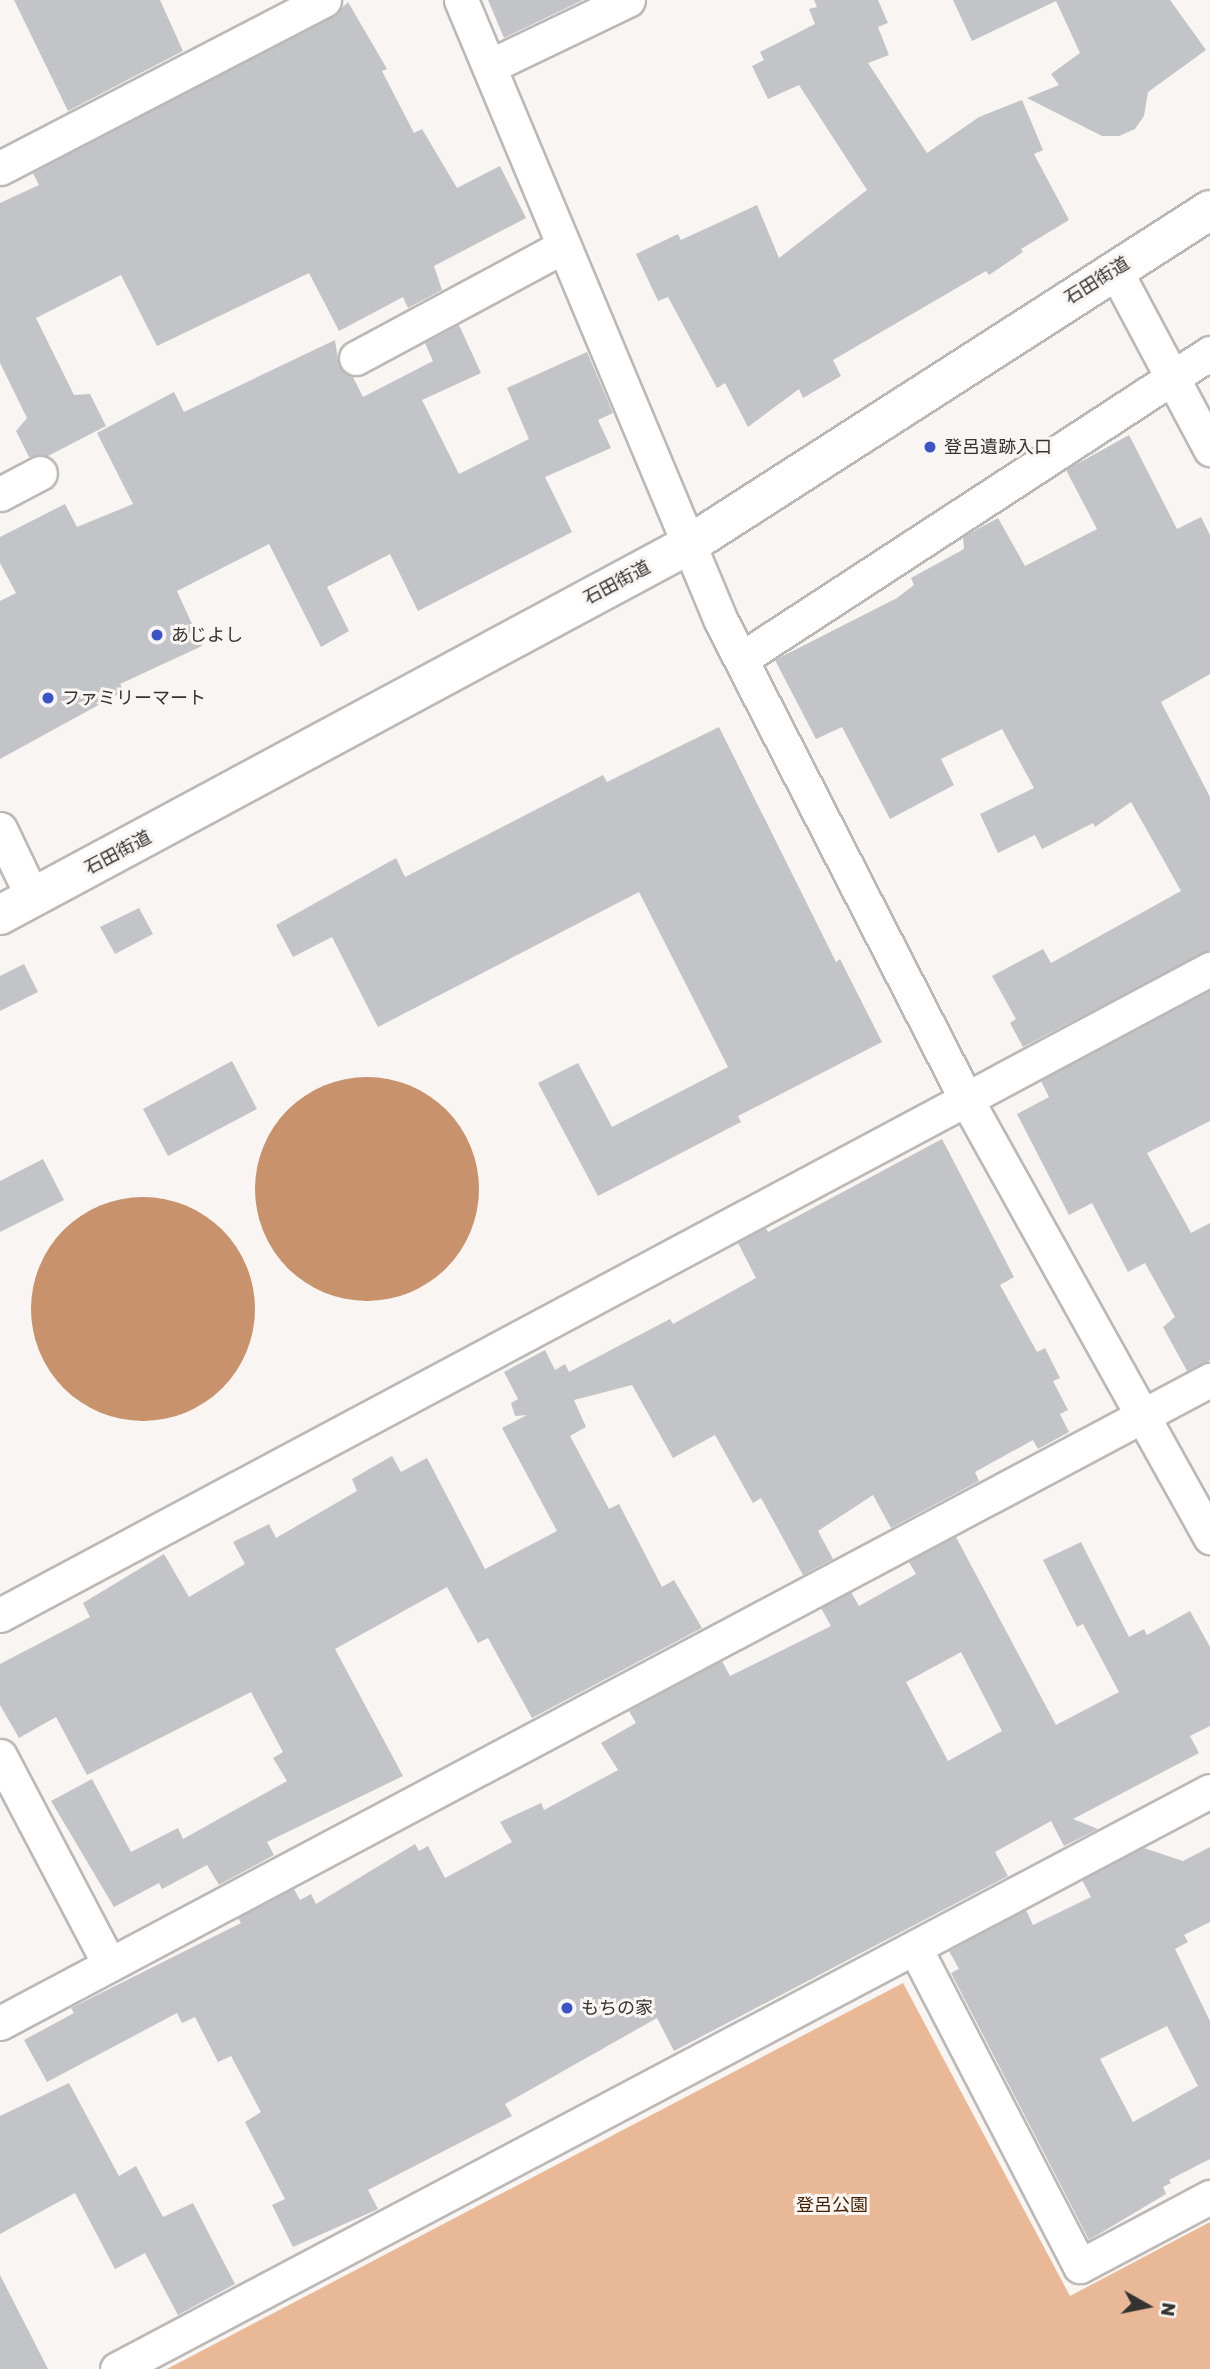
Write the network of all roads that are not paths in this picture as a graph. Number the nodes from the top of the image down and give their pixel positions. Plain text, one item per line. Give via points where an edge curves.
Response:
1 (324, 0) edge
2 (461, 0) edge
3 (628, 0) edge
4 (491, 66) junction
5 (0, 168) edge
6 (1210, 210) edge
7 (564, 246) junction
8 (1115, 270) junction
9 (1210, 353) edge
10 (356, 358) dead end
11 (1172, 377) junction
12 (1210, 449) edge
13 (40, 473) dead end
14 (0, 494) edge
15 (690, 544) junction
16 (741, 659) junction
17 (0, 829) edge
18 (33, 898) junction
19 (0, 915) edge
20 (1210, 969) edge
21 (965, 1097) junction
22 (1210, 1380) edge
23 (1144, 1415) junction
24 (1210, 1537) edge
25 (0, 1615) edge
26 (0, 1756) edge
27 (1210, 1791) edge
28 (915, 1948) junction
29 (109, 1964) junction
30 (0, 2023) edge
31 (1210, 2197) edge
32 (117, 2369) edge

1 - 5 street
2 - 4 street
3 - 4 street
4 - 7 street
6 - 8 street, 石田街道
7 - 10 street
7 - 15 street
8 - 11 street
8 - 15 street, 石田街道
9 - 11 street
11 - 12 street
11 - 16 street
13 - 14 street
15 - 16 street
15 - 18 street, 石田街道
16 - 21 street
17 - 18 street
18 - 19 street, 石田街道
20 - 21 street
21 - 23 street
21 - 25 street
22 - 23 street
23 - 24 street
23 - 29 street
26 - 29 street
27 - 28 street
28 - 31 street via 1080,2266
28 - 32 street
29 - 30 street

